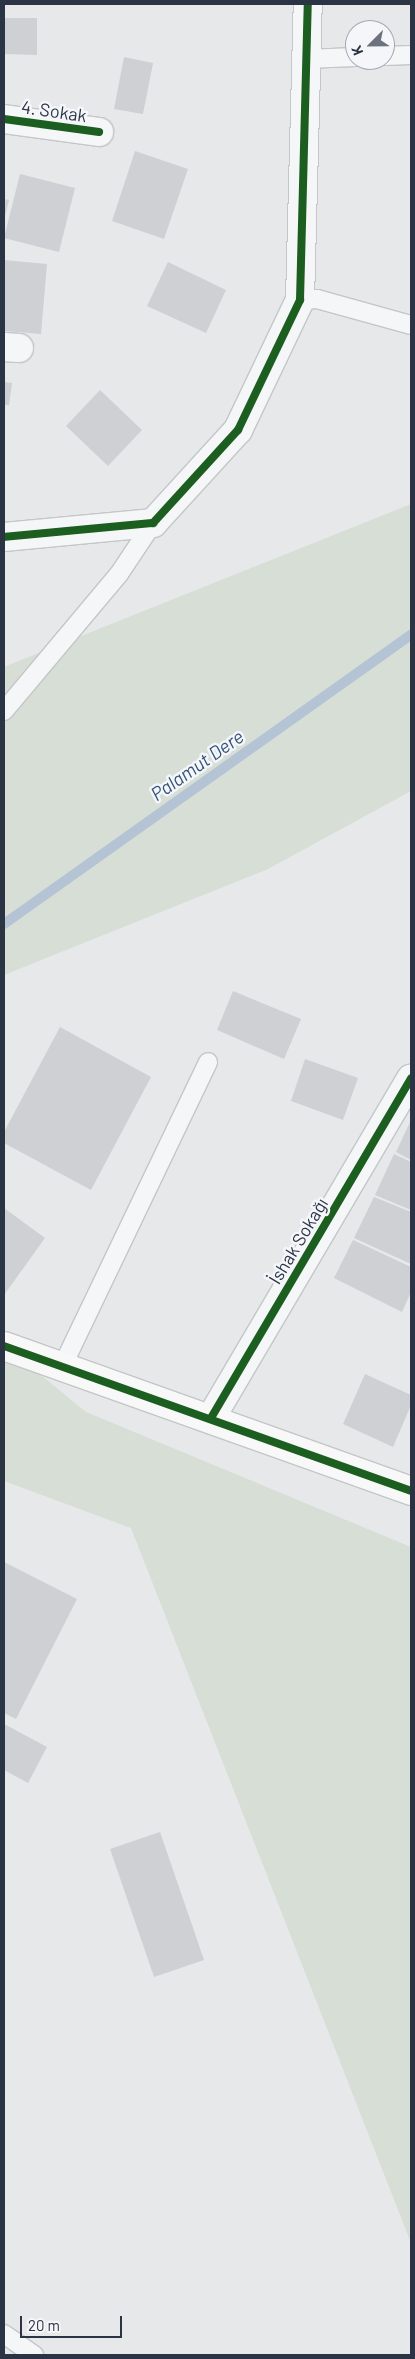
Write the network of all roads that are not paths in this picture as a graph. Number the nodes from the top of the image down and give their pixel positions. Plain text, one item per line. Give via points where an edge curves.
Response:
1 (308, 4) edge
2 (411, 55) edge
3 (395, 56) edge
4 (345, 57) edge
5 (306, 59) junction
6 (4, 119) edge
7 (100, 132) dead end
8 (300, 300) junction
9 (411, 325) edge
10 (153, 523) junction
11 (4, 536) edge
12 (4, 711) edge
13 (208, 1062) dead end
14 (411, 1079) edge
15 (4, 1346) edge
16 (62, 1367) junction
17 (211, 1418) junction
18 (411, 1491) edge
19 (4, 2334) edge
20 (34, 2355) edge

1 - 5 street
2 - 3 lane
4 - 5 lane
5 - 8 street
6 - 7 street, 4. Sokak
8 - 9 lane via 318,299
8 - 10 street via 238,430
10 - 11 street
10 - 12 lane via 119,574
13 - 16 lane
14 - 17 street, İshak Sokağı
15 - 16 street
16 - 17 street
17 - 18 street
19 - 20 lane

